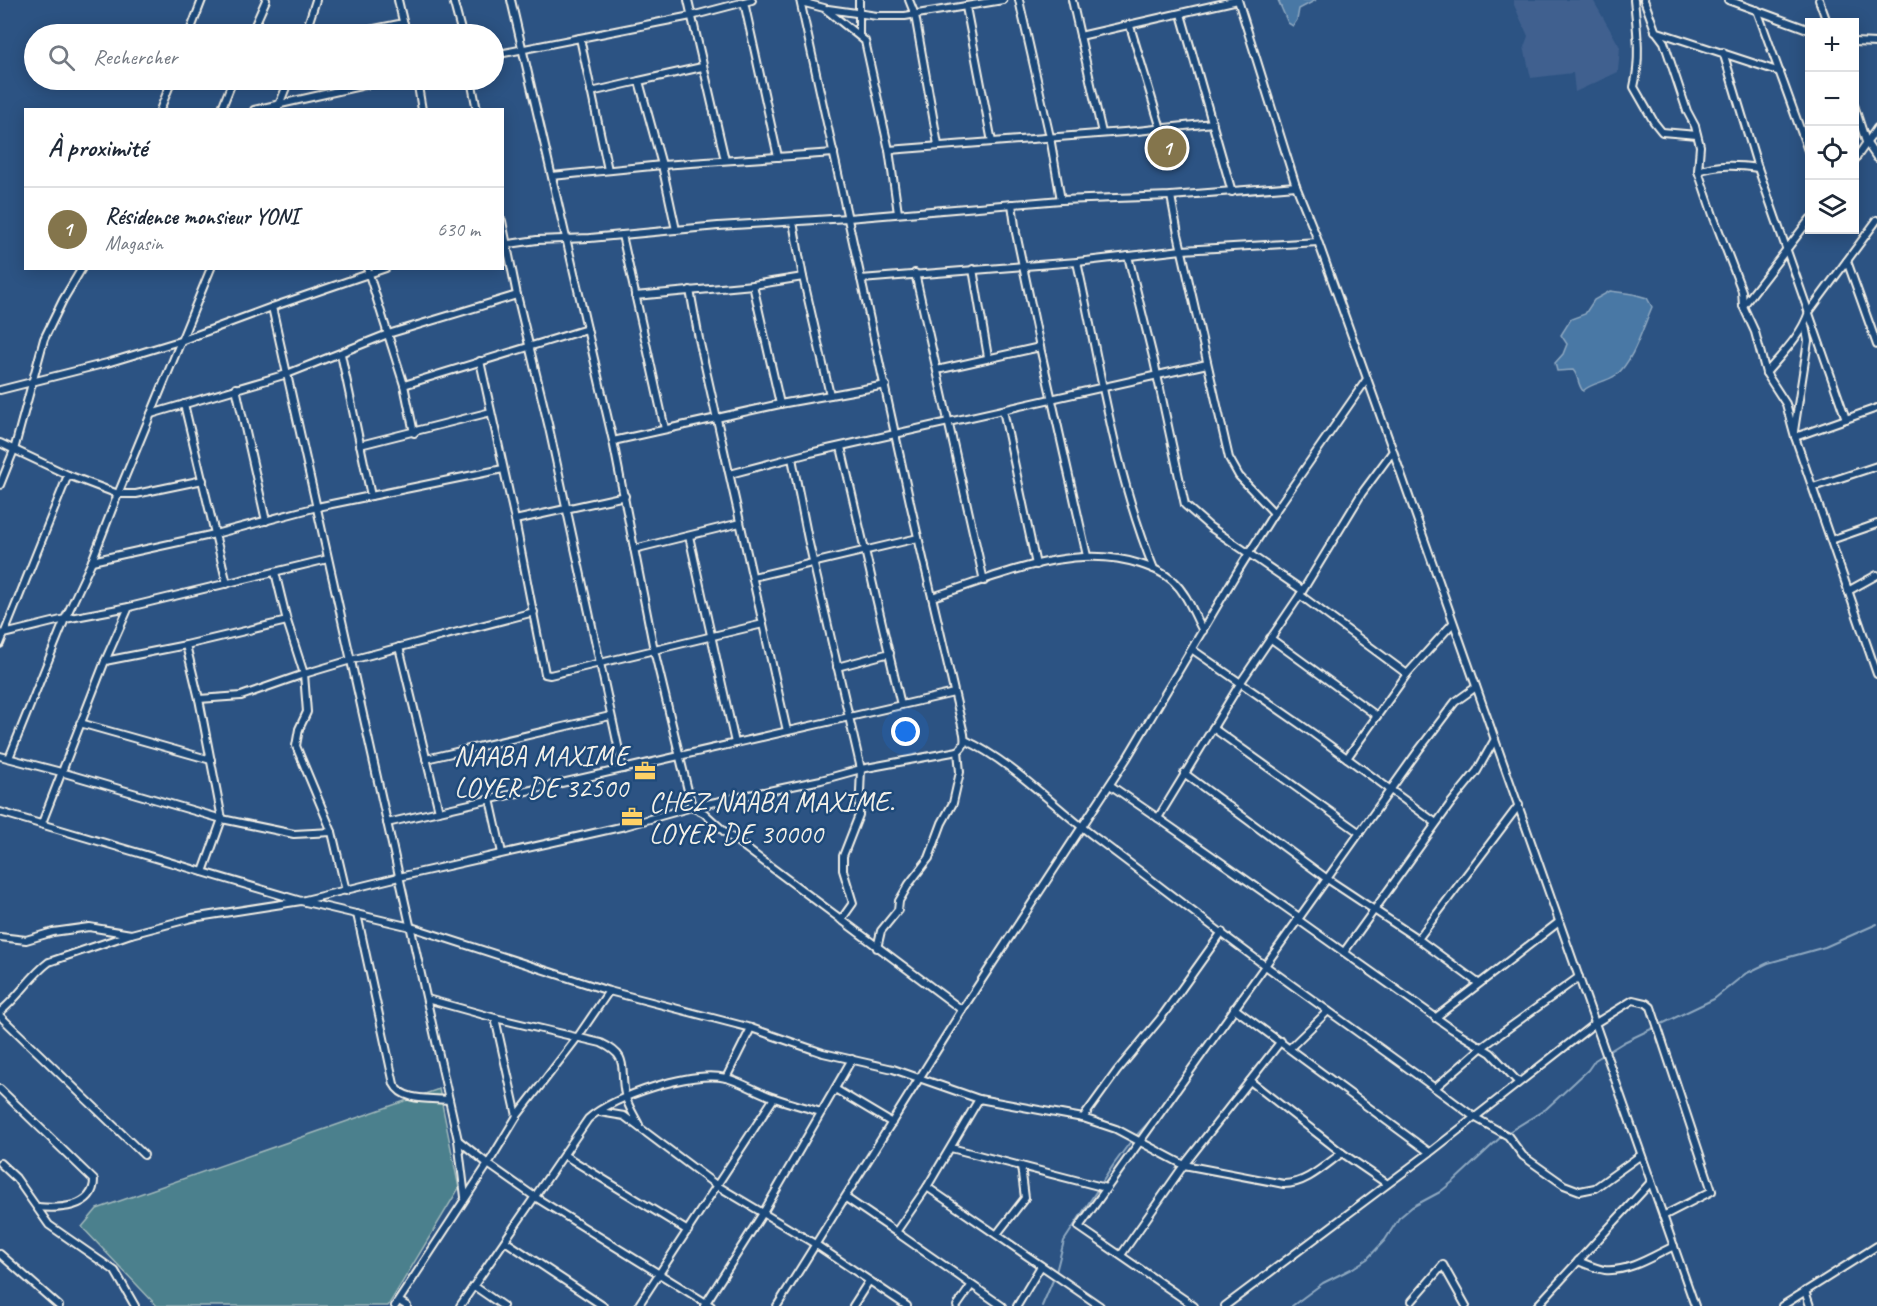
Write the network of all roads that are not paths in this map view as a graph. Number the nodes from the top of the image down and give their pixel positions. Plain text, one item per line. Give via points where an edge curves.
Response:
1 (202, 0) edge
2 (266, 0) edge
3 (316, 0) edge
4 (398, 0) edge
5 (453, 0) edge
6 (511, 0) edge
7 (688, 0) edge
8 (752, 0) edge
9 (859, 0) edge
10 (909, 0) edge
11 (1003, 0) edge
12 (1019, 0) edge
13 (1072, 0) edge
14 (1238, 0) edge
15 (1634, 0) edge
16 (1644, 0) edge
17 (1728, 0) edge
18 (1819, 0) edge
19 (801, 1) edge
20 (744, 2) junction
21 (966, 7) junction
22 (824, 8) junction
23 (1756, 10) junction
24 (860, 14) junction
25 (1181, 14) junction
26 (915, 15) junction
27 (691, 16) junction
28 (1826, 18) edge
29 (404, 23) joint
30 (193, 24) edge
31 (255, 24) edge
32 (308, 24) edge
33 (399, 24) edge
34 (459, 24) edge
35 (1130, 26) junction
36 (1805, 28) edge
37 (1655, 30) junction
38 (859, 35) junction
39 (1080, 36) junction
40 (580, 38) junction
41 (1859, 42) edge
42 (1877, 43) edge
43 (524, 49) junction
44 (1723, 52) junction
45 (504, 53) edge
46 (702, 67) junction
47 (1780, 72) junction
48 (639, 81) junction
49 (168, 90) edge
50 (229, 90) edge
51 (285, 90) edge
52 (345, 90) edge
53 (419, 90) edge
54 (473, 90) edge
55 (591, 92) junction
56 (278, 106) edge
57 (161, 108) edge
58 (222, 108) edge
59 (422, 108) edge
60 (477, 108) edge
61 (1859, 120) edge
62 (1213, 123) junction
63 (1877, 128) edge
64 (1161, 129) junction
65 (1102, 133) junction
66 (1697, 135) junction
67 (1050, 137) junction
68 (992, 142) junction
69 (1866, 142) junction
70 (1805, 144) edge
71 (938, 145) junction
72 (889, 150) junction
73 (834, 153) junction
74 (1859, 153) edge
75 (778, 157) junction
76 (1877, 158) edge
77 (725, 160) junction
78 (662, 165) junction
79 (1758, 168) junction
80 (608, 170) junction
81 (1698, 171) junction
82 (552, 176) junction
83 (1296, 186) junction
84 (1232, 192) junction
85 (1171, 196) junction
86 (1061, 200) junction
87 (1012, 204) junction
88 (898, 213) junction
89 (848, 218) junction
90 (1877, 220) edge
91 (793, 222) junction
92 (1805, 224) edge
93 (676, 230) junction
94 (622, 235) junction
95 (565, 239) junction
96 (1318, 242) junction
97 (505, 244) edge
98 (1787, 248) junction
99 (1182, 250) junction
100 (1128, 256) junction
101 (1847, 261) junction
102 (1077, 262) junction
103 (1023, 267) junction
104 (973, 269) junction
105 (81, 270) edge
106 (211, 270) edge
107 (368, 271) edge
108 (915, 273) junction
109 (803, 277) junction
110 (861, 279) junction
111 (753, 285) junction
112 (690, 290) junction
113 (1754, 290) junction
114 (1742, 291) junction
115 (517, 295) junction
116 (635, 296) junction
117 (1743, 306) junction
118 (272, 307) junction
119 (1809, 312) junction
120 (1805, 325) junction
121 (587, 329) junction
122 (388, 334) junction
123 (183, 340) junction
124 (1877, 345) edge
125 (529, 346) junction
126 (1040, 346) junction
127 (341, 354) junction
128 (988, 357) junction
129 (480, 361) junction
130 (1207, 364) junction
131 (937, 370) junction
132 (1766, 373) junction
133 (287, 374) junction
134 (1157, 376) junction
135 (1367, 380) junction
136 (32, 381) junction
137 (885, 385) junction
138 (404, 386) junction
139 (236, 388) junction
140 (1102, 388) junction
141 (0, 390) edge
142 (830, 395) junction
143 (1052, 399) junction
144 (184, 404) junction
145 (780, 404) junction
146 (1877, 408) edge
147 (1003, 410) junction
148 (491, 412) junction
149 (151, 414) junction
150 (717, 419) junction
151 (1846, 419) junction
152 (949, 422) junction
153 (666, 429) junction
154 (414, 433) junction
155 (896, 434) junction
156 (1795, 435) junction
157 (613, 441) junction
158 (0, 443) edge
159 (360, 445) junction
160 (841, 447) junction
161 (14, 450) junction
162 (1394, 451) junction
163 (792, 458) junction
164 (1877, 466) edge
165 (503, 469) junction
166 (730, 474) junction
167 (68, 475) junction
168 (203, 480) junction
169 (0, 485) edge
170 (1813, 488) junction
171 (118, 494) junction
172 (371, 496) junction
173 (625, 496) junction
174 (317, 507) junction
175 (565, 508) junction
176 (1274, 513) junction
177 (515, 520) junction
178 (266, 521) junction
179 (740, 523) junction
180 (1877, 524) edge
181 (215, 534) junction
182 (689, 536) junction
183 (918, 538) junction
184 (1831, 540) junction
185 (634, 549) junction
186 (865, 551) junction
187 (1249, 553) junction
188 (1088, 556) junction
189 (328, 559) junction
190 (92, 561) junction
191 (814, 563) junction
192 (1036, 565) junction
193 (1154, 569) junction
194 (275, 572) junction
195 (1877, 575) edge
196 (753, 577) junction
197 (984, 581) junction
198 (226, 584) junction
199 (1848, 591) junction
200 (1301, 592) junction
201 (932, 597) junction
202 (129, 607) junction
203 (534, 612) junction
204 (65, 619) junction
205 (286, 621) junction
206 (1453, 623) junction
207 (763, 624) junction
208 (1203, 631) junction
209 (2, 634) edge
210 (710, 636) junction
211 (1270, 638) junction
212 (0, 644) edge
213 (186, 645) junction
214 (399, 647) junction
215 (654, 650) junction
216 (1192, 650) junction
217 (890, 653) junction
218 (351, 660) junction
219 (105, 661) junction
220 (599, 663) junction
221 (837, 667) junction
222 (304, 674) junction
223 (1407, 674) junction
224 (1877, 674) edge
225 (1241, 682) junction
226 (1476, 687) junction
227 (954, 693) junction
228 (199, 699) junction
229 (901, 705) junction
230 (610, 716) junction
231 (1377, 716) junction
232 (848, 717) junction
233 (80, 723) junction
234 (1213, 728) junction
235 (786, 731) junction
236 (1495, 739) junction
237 (965, 740) junction
238 (735, 743) junction
239 (958, 751) junction
240 (0, 756) edge
241 (679, 757) junction
242 (9, 758) junction
243 (1347, 758) junction
244 (426, 759) junction
245 (211, 760) junction
246 (622, 769) junction
247 (861, 770) junction
248 (61, 772) junction
249 (1184, 773) junction
250 (1110, 785) junction
251 (1391, 791) junction
252 (490, 800) junction
253 (1519, 805) junction
254 (692, 807) junction
255 (439, 811) junction
256 (0, 812) edge
257 (1158, 818) junction
258 (222, 819) junction
259 (42, 823) junction
260 (387, 823) junction
261 (1436, 823) junction
262 (1082, 828) junction
263 (332, 832) junction
264 (1360, 833) junction
265 (502, 853) junction
266 (203, 872) junction
267 (399, 877) junction
268 (1326, 878) junction
269 (346, 891) junction
270 (301, 901) junction
271 (1375, 909) junction
272 (357, 914) junction
273 (1298, 918) junction
274 (842, 920) junction
275 (1559, 922) junction
276 (411, 927) junction
277 (1222, 932) junction
278 (131, 934) junction
279 (0, 937) edge
280 (1418, 939) junction
281 (877, 948) junction
282 (1344, 952) junction
283 (1265, 965) junction
284 (1579, 977) junction
285 (1478, 983) junction
286 (609, 991) junction
287 (427, 999) junction
288 (1234, 1008) junction
289 (962, 1010) junction
290 (1328, 1011) junction
291 (0, 1012) edge
292 (0, 1016) edge
293 (495, 1018) junction
294 (1436, 1018) junction
295 (1594, 1024) junction
296 (751, 1028) junction
297 (577, 1038) junction
298 (1281, 1041) junction
299 (1290, 1048) junction
300 (1481, 1048) junction
301 (852, 1059) junction
302 (726, 1078) junction
303 (918, 1079) junction
304 (1250, 1082) junction
305 (1518, 1082) junction
306 (1435, 1088) junction
307 (0, 1089) edge
308 (835, 1089) junction
309 (626, 1098) junction
310 (774, 1098) junction
311 (979, 1099) junction
312 (449, 1100) junction
313 (596, 1112) junction
314 (821, 1112) junction
315 (517, 1116) junction
316 (1474, 1117) junction
317 (1083, 1118) junction
318 (892, 1123) junction
319 (639, 1126) junction
320 (458, 1140) junction
321 (1141, 1141) junction
322 (951, 1148) junction
323 (1429, 1152) junction
324 (1342, 1153) junction
325 (144, 1155) dead end
326 (564, 1155) junction
327 (1641, 1155) junction
328 (0, 1163) edge
329 (488, 1164) junction
330 (1184, 1165) junction
331 (1021, 1166) junction
332 (1651, 1182) junction
333 (1386, 1183) junction
334 (716, 1185) junction
335 (927, 1187) junction
336 (1106, 1188) junction
337 (465, 1197) junction
338 (535, 1197) junction
339 (846, 1198) junction
340 (37, 1207) junction
341 (763, 1213) junction
342 (1663, 1215) junction
343 (688, 1231) junction
344 (897, 1232) junction
345 (997, 1234) junction
346 (505, 1241) junction
347 (815, 1244) junction
348 (1674, 1246) junction
349 (1877, 1246) edge
350 (0, 1254) edge
351 (1120, 1255) junction
352 (1578, 1261) junction
353 (1041, 1266) junction
354 (658, 1274) junction
355 (868, 1281) junction
356 (474, 1286) junction
357 (971, 1286) junction
358 (1805, 1292) junction
359 (1412, 1301) dead end
360 (397, 1304) edge
361 (134, 1305) edge
362 (707, 1305) edge
363 (60, 1306) edge
364 (124, 1306) edge
365 (407, 1306) edge
366 (460, 1306) edge
367 (503, 1306) edge
368 (603, 1306) edge
369 (638, 1306) edge
370 (777, 1306) edge
371 (852, 1306) edge
372 (907, 1306) edge
373 (957, 1306) edge
374 (1002, 1306) edge
375 (1017, 1306) edge
376 (1100, 1306) edge
377 (1194, 1306) edge
378 (1224, 1306) edge
379 (1466, 1306) edge
380 (1537, 1306) edge
381 (1695, 1306) edge
382 (1782, 1306) edge
383 (1810, 1306) edge

1 - 30 street
2 - 31 street
3 - 32 street
4 - 29 street
5 - 34 street
6 - 43 street
7 - 27 street
8 - 20 street
9 - 24 street
10 - 26 street
11 - 21 street
12 - 67 street
13 - 39 street
14 - 25 street
14 - 83 street
15 - 66 street via 1634,87 1662,132
16 - 37 street
17 - 23 street
18 - 28 street
19 - 22 street
19 - 73 street
20 - 27 street
20 - 75 street
21 - 26 street
21 - 68 street
22 - 24 street
22 - 38 street
23 - 36 street
23 - 47 street
24 - 26 street
24 - 38 street
25 - 35 street
25 - 62 street
26 - 71 street
27 - 40 street
27 - 46 street
29 - 33 street
35 - 39 street
35 - 64 street
37 - 44 street
37 - 66 street via 1664,42
38 - 72 street via 866,44
39 - 65 street
40 - 43 street
40 - 55 street
41 - 42 street
43 - 45 street
43 - 82 street
44 - 47 street
44 - 79 street
46 - 48 street
46 - 77 street
47 - 70 street
48 - 55 street
48 - 78 street
49 - 57 street
50 - 58 street
51 - 56 street
52 - 56 street
53 - 59 street
54 - 60 street
55 - 80 street
61 - 69 street
62 - 64 street
62 - 84 street
63 - 69 street
64 - 65 street
65 - 67 street
66 - 81 street
67 - 68 street
67 - 86 street
68 - 71 street
69 - 74 street
69 - 76 street
71 - 72 street
72 - 88 street
73 - 75 street
73 - 89 street
75 - 77 street
77 - 78 street
78 - 80 street
78 - 93 street
79 - 81 street via 1726,165
79 - 98 street
80 - 82 street
81 - 114 street
82 - 95 street
83 - 84 street
83 - 96 street
84 - 85 street
85 - 86 street
85 - 99 street
86 - 87 street
87 - 88 street
87 - 103 street
88 - 89 street
89 - 91 street
89 - 110 street
90 - 101 street
91 - 93 street
91 - 109 street
92 - 98 street
93 - 94 street
94 - 95 street
94 - 116 street
95 - 97 street
95 - 121 street
96 - 99 street
96 - 135 street
97 - 115 street
98 - 113 street
98 - 119 street
99 - 100 street
99 - 130 street
100 - 102 street
100 - 134 street
101 - 119 street
101 - 124 street
102 - 103 street
102 - 140 street
103 - 104 street
103 - 126 street
104 - 108 street
104 - 128 street
105 - 136 street via 44,339
106 - 123 street
107 - 118 street
107 - 122 street
108 - 110 street
108 - 131 street
109 - 111 street
109 - 142 street
110 - 137 street
111 - 112 street
111 - 145 street
112 - 116 street
112 - 150 street
113 - 114 street
113 - 117 street
114 - 117 street
115 - 122 street
115 - 125 street
116 - 153 street
117 - 132 street
118 - 123 street
118 - 133 street
119 - 120 street
119 - 151 street
120 - 132 street
120 - 156 street via 1808,341
121 - 125 street
121 - 157 street
122 - 127 street
122 - 138 street
123 - 136 street
123 - 149 street
125 - 129 street
125 - 175 street
126 - 128 street
126 - 143 street
127 - 133 street
127 - 159 street
128 - 131 street
129 - 138 street
129 - 148 street
130 - 134 street
130 - 176 street via 1231,462
131 - 152 street
132 - 156 street via 1786,404
133 - 139 street
133 - 174 street
134 - 140 street
134 - 187 street via 1185,505
135 - 162 street
135 - 176 street
136 - 141 street
136 - 161 street
137 - 142 street
137 - 155 street
138 - 154 street
139 - 144 street
139 - 178 street
140 - 143 street
140 - 193 street via 1138,530
142 - 145 street
143 - 147 street
143 - 188 street
144 - 149 street
144 - 168 street
145 - 150 street
146 - 151 street
147 - 152 street
147 - 192 street
148 - 154 street
148 - 165 street
149 - 171 street
150 - 153 street
150 - 166 street
151 - 156 street
152 - 155 street
152 - 197 street
153 - 157 street
154 - 159 street
155 - 160 street
155 - 183 street
156 - 170 street
157 - 173 street
158 - 161 street
159 - 172 street
160 - 163 street
160 - 186 street
161 - 167 street
161 - 169 street
162 - 200 street via 1362,493
162 - 206 street
163 - 166 street
163 - 191 street
164 - 170 street
165 - 172 street
165 - 177 street
166 - 179 street
167 - 171 street
167 - 209 street
168 - 171 street
168 - 181 street
170 - 184 street
171 - 190 street
172 - 174 street
173 - 175 street
173 - 185 street
174 - 178 street
174 - 189 street
175 - 177 street
175 - 220 street
176 - 187 street
177 - 203 street
178 - 181 street
179 - 182 street
179 - 196 street
180 - 184 street
181 - 190 street
181 - 198 street
182 - 185 street
182 - 210 street
183 - 186 street
183 - 201 street
184 - 199 street
185 - 215 street
186 - 191 street
186 - 217 street
187 - 200 street
187 - 208 street
188 - 192 street
188 - 193 street via 1117,558
189 - 194 street
189 - 218 street
190 - 204 street
191 - 196 street
191 - 221 street
192 - 197 street
193 - 208 street via 1168,576 1185,594
194 - 198 street
194 - 205 street
195 - 199 street
196 - 207 street
197 - 201 street
198 - 202 street
199 - 224 street
200 - 211 street
200 - 223 street
201 - 227 street
202 - 204 street
202 - 219 street
203 - 214 street
203 - 220 street via 545,674
204 - 209 street
204 - 242 street
205 - 213 street
205 - 222 street
206 - 223 street
206 - 226 street
207 - 210 street
207 - 235 street
208 - 216 street
209 - 212 street
210 - 215 street
210 - 238 street
211 - 225 street
211 - 231 street
213 - 219 street
213 - 228 street
214 - 218 street
214 - 244 street
215 - 220 street
215 - 241 street
216 - 225 street
216 - 250 street
217 - 221 street
217 - 229 street
218 - 222 street
218 - 260 street
219 - 233 street
220 - 230 street
221 - 232 street
222 - 228 street via 234,698
222 - 263 street via 307,712 296,746
223 - 231 street
225 - 234 street
225 - 243 street
226 - 236 street
226 - 251 street via 1455,702
227 - 229 street
227 - 237 street
228 - 245 street
229 - 232 street
230 - 244 street
230 - 246 street
231 - 243 street
232 - 235 street
232 - 247 street
233 - 245 street
233 - 248 street
234 - 249 street
234 - 264 street
235 - 238 street
236 - 253 street
236 - 261 street via 1477,771
237 - 239 street
237 - 262 street via 1009,768
238 - 241 street
239 - 247 street
239 - 281 street via 960,772 953,803 929,858 881,931
240 - 242 street
241 - 246 street
241 - 254 street
242 - 248 street
243 - 251 street
244 - 255 street
245 - 258 street
246 - 252 street
247 - 254 street
247 - 274 street via 859,815 843,856 853,903
248 - 258 street
248 - 259 street
249 - 257 street
249 - 268 street
250 - 257 street
250 - 262 street
251 - 261 street
251 - 264 street
252 - 255 street
252 - 265 street
253 - 275 street
253 - 280 street
254 - 265 street
254 - 274 street
255 - 260 street
256 - 259 street
257 - 273 street
258 - 263 street via 294,834
258 - 266 street
259 - 266 street
260 - 267 street
261 - 271 street
262 - 277 street
262 - 289 street
263 - 269 street
264 - 268 street
265 - 267 street
266 - 270 street
267 - 269 street
267 - 276 street
268 - 271 street
268 - 273 street
269 - 270 street
270 - 272 street
270 - 278 street via 192,918
271 - 280 street
271 - 282 street
272 - 276 street
272 - 312 street via 394,1084 405,1096
273 - 282 street
273 - 283 street
274 - 281 street
275 - 284 street
275 - 285 street
276 - 286 street
276 - 287 street
277 - 283 street
277 - 317 street
278 - 279 street via 82,927 26,940
278 - 291 street via 49,962
280 - 285 street
281 - 289 street
282 - 294 street
283 - 288 street
283 - 290 street
284 - 295 street
284 - 300 street
285 - 294 street
286 - 296 street
286 - 297 street
287 - 293 street
287 - 312 street
288 - 298 street
288 - 321 street
289 - 303 street
290 - 299 street
290 - 306 street
292 - 325 street
293 - 297 street
293 - 315 street
294 - 300 street
295 - 305 street
295 - 327 street
295 - 342 street via 1633,1000 1652,1007 1712,1191
296 - 301 street via 822,1053
296 - 302 street
297 - 309 street via 614,1049 622,1062
297 - 315 street
298 - 299 street
298 - 304 street
299 - 323 street
300 - 305 street via 1500,1061
300 - 306 street
301 - 303 street
301 - 308 street
302 - 309 street via 673,1082
302 - 310 street
303 - 311 street
303 - 318 street
304 - 324 street
304 - 330 street
305 - 316 street
306 - 316 street
307 - 340 street via 94,1180 94,1188 82,1201 65,1208
308 - 314 street
308 - 318 street
309 - 313 street
309 - 319 street
310 - 314 street
310 - 334 street
311 - 317 street
311 - 322 street
312 - 320 street
313 - 319 street via 616,1113
313 - 326 street
314 - 341 street
315 - 329 street
316 - 323 street
316 - 327 street via 1509,1136 1523,1156 1564,1185 1580,1191 1595,1188
317 - 321 street
318 - 339 street
319 - 334 street
320 - 329 street
320 - 337 street
321 - 330 street
321 - 336 street
322 - 331 street
322 - 335 street
323 - 333 street
324 - 330 street via 1294,1184
324 - 333 street
326 - 338 street
326 - 343 street
327 - 332 street
328 - 340 street
329 - 337 street
329 - 338 street
330 - 351 street
331 - 336 street
331 - 345 street via 1025,1198
332 - 342 street
332 - 352 street
333 - 378 street
334 - 341 street
334 - 343 street
335 - 344 street
335 - 345 street
336 - 351 street via 1079,1227
337 - 360 street
338 - 346 street
338 - 354 street
339 - 344 street
339 - 347 street
340 - 361 street via 49,1225 115,1271
341 - 347 street
341 - 362 street
342 - 348 street
343 - 354 street
344 - 357 street
345 - 353 street
346 - 356 street
346 - 368 street
347 - 355 street
347 - 370 street
348 - 352 street via 1624,1268 1606,1270
348 - 381 street
349 - 358 street
350 - 363 street
351 - 377 street
352 - 380 street
353 - 375 street
353 - 376 street
354 - 362 street
354 - 369 street
355 - 371 street
355 - 372 street
356 - 366 street
356 - 367 street
357 - 373 street
357 - 374 street
358 - 382 street
358 - 383 street
359 - 379 street via 1443,1265
360 - 365 street
361 - 364 street

